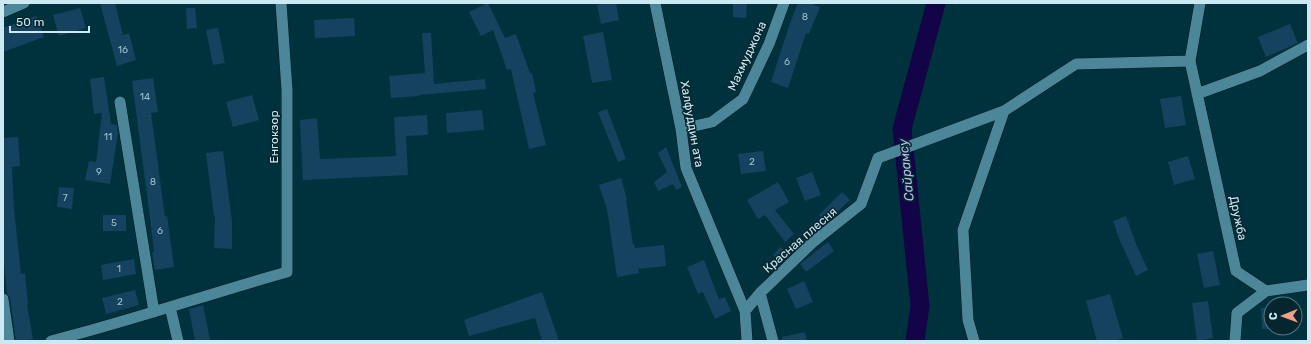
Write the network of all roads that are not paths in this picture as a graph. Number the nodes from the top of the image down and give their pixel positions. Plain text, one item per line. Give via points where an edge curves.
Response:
1 (24, 3) edge
2 (281, 3) edge
3 (656, 3) edge
4 (784, 3) edge
5 (1200, 3) edge
6 (3, 12) edge
7 (1308, 45) edge
8 (1190, 62) junction
9 (1197, 94) junction
10 (120, 102) dead end
11 (1004, 111) junction
12 (681, 129) junction
13 (1308, 285) edge
14 (1266, 291) junction
15 (760, 293) junction
16 (3, 299) edge
17 (170, 307) junction
18 (745, 311) junction
19 (154, 312) junction
20 (82, 337) edge
21 (9, 341) edge
22 (51, 341) edge
23 (178, 341) edge
24 (747, 341) edge
25 (774, 341) edge
26 (974, 341) edge
27 (1235, 341) edge

1 - 6 street
2 - 17 street, Енгокзор via 287,90 287,272
3 - 12 street, Халфуддин ата
4 - 12 street, Махмуджона via 769,44 743,98 712,122
5 - 8 street
7 - 9 street via 1260,71
8 - 9 street, Дружба
8 - 11 street via 1076,64
9 - 14 street, Дружба via 1236,271
10 - 19 street
11 - 15 street, Красная плесня via 878,158 861,204 812,243
11 - 26 street via 963,230 968,320
12 - 18 street, Халфуддин ата via 686,168
13 - 14 street
14 - 27 street via 1237,313
15 - 18 street, Красная плесня
15 - 25 street
16 - 21 street
17 - 19 street
17 - 23 street
18 - 24 street
19 - 20 street
20 - 22 street

